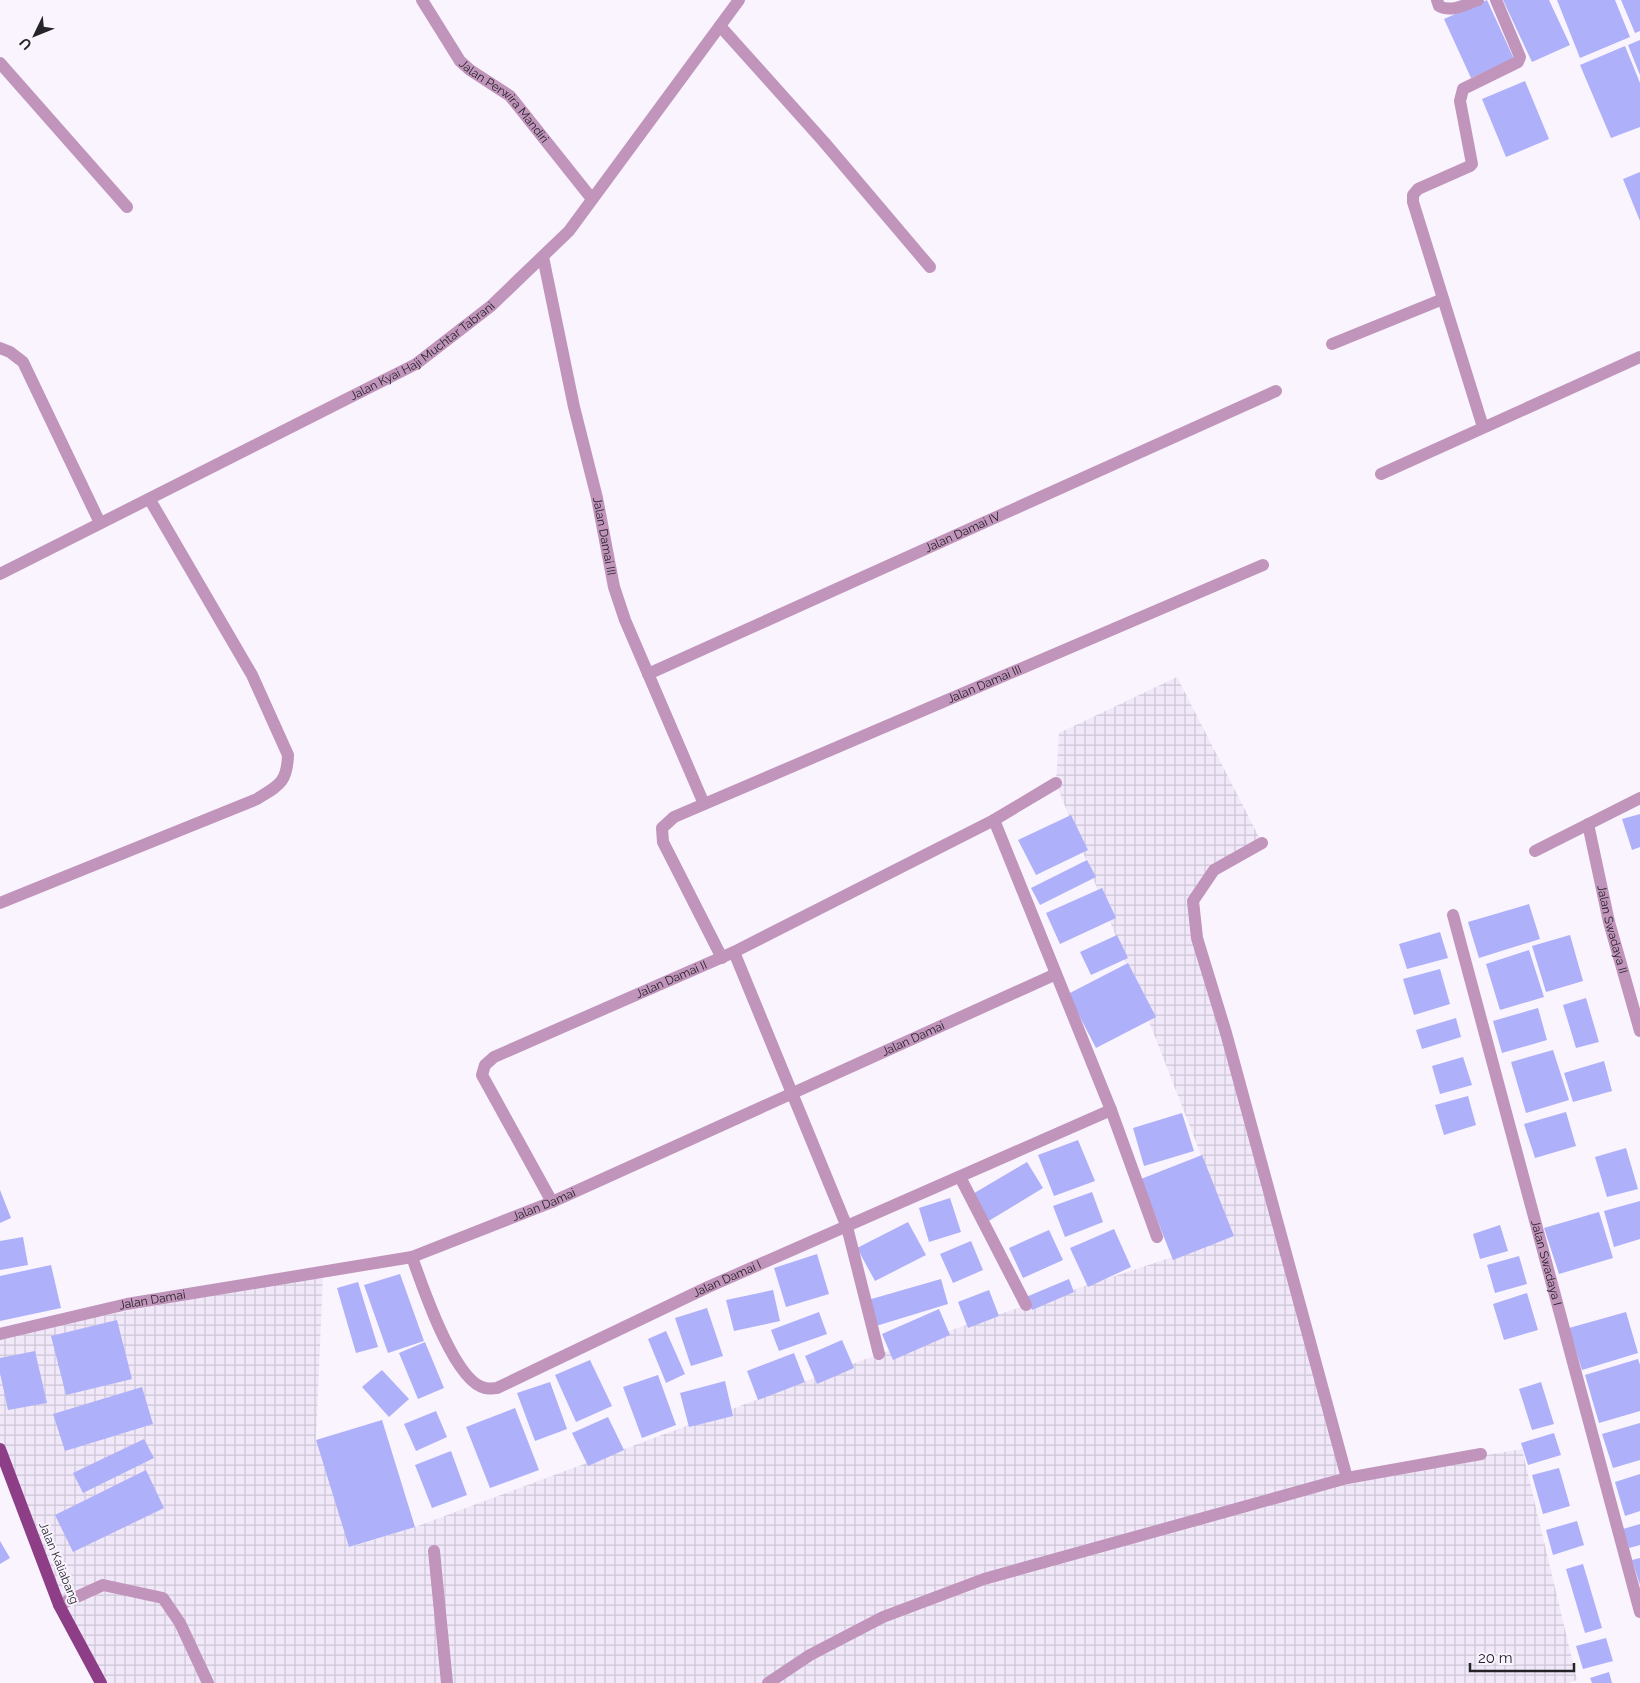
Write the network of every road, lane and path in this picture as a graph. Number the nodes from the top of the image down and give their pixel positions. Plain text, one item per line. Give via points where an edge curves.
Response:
1 (422, 0) edge
2 (738, 0) edge
3 (1437, 0) edge
4 (1478, 0) edge
5 (1496, 0) edge
6 (720, 26) junction
7 (0, 63) edge
8 (592, 199) junction
9 (127, 207) dead end
10 (543, 257) junction
11 (930, 267) dead end
12 (1443, 299) junction
13 (1332, 344) dead end
14 (0, 348) edge
15 (1640, 357) edge
16 (1276, 391) dead end
17 (1483, 427) junction
18 (1380, 474) dead end
19 (150, 500) junction
20 (100, 523) junction
21 (1263, 565) dead end
22 (1, 572) edge
23 (648, 674) junction
24 (1056, 784) dead end
25 (1640, 798) edge
26 (704, 804) junction
27 (994, 820) junction
28 (1588, 824) junction
29 (1262, 843) dead end
30 (1535, 851) dead end
31 (0, 903) edge
32 (1454, 915) dead end
33 (734, 952) junction
34 (722, 958) junction
35 (1056, 974) junction
36 (1640, 1031) edge
37 (792, 1092) junction
38 (1111, 1110) junction
39 (960, 1177) junction
40 (552, 1202) junction
41 (847, 1227) junction
42 (1157, 1237) dead end
43 (412, 1257) junction
44 (1026, 1305) dead end
45 (0, 1334) edge
46 (879, 1354) dead end
47 (0, 1450) edge
48 (1481, 1454) dead end
49 (1347, 1478) junction
50 (434, 1551) dead end
51 (58, 1604) junction
52 (1640, 1612) edge
53 (102, 1683) edge
54 (208, 1683) edge
55 (446, 1683) edge
56 (768, 1683) edge

1 - 8 street, Jalan Perwira Mandiri via 460,61 510,96
2 - 6 street, Jalan Kyai Haji Muchtar Tabrani
3 - 4 street via 1439,6 1446,10
5 - 12 street via 1520,57 1518,62 1463,89 1460,101 1472,164 1418,189 1413,195
6 - 8 street, Jalan Kyai Haji Muchtar Tabrani
6 - 11 street
7 - 9 street
8 - 10 street, Jalan Kyai Haji Muchtar Tabrani via 569,231
10 - 19 street, Jalan Kyai Haji Muchtar Tabrani via 491,306 416,364
10 - 23 street, Jalan Damai III via 614,587
12 - 13 street
12 - 17 street
14 - 20 street via 23,362
15 - 17 street
16 - 23 street, Jalan Damai IV
17 - 18 street
19 - 20 street, Jalan Kyai Haji Muchtar Tabrani
19 - 31 street via 252,676 288,755 287,768 280,784 257,798
20 - 22 street, Jalan Kyai Haji Muchtar Tabrani
21 - 26 street, Jalan Damai III
23 - 26 street, Jalan Damai III
24 - 27 street, Jalan Damai II
25 - 28 street
26 - 34 street, Jalan Damai III via 674,817 662,828 663,842
27 - 33 street, Jalan Damai II
27 - 35 street
28 - 30 street
28 - 36 street, Jalan Swadaya II via 1609,922
29 - 49 street via 1214,870 1198,893 1193,901 1197,938 1226,1033
32 - 52 street, Jalan Swadaya I
33 - 34 street, Jalan Damai II
33 - 37 street
34 - 40 street, Jalan Damai II via 494,1057 486,1065 482,1075
35 - 37 street, Jalan Damai
35 - 38 street
37 - 40 street, Jalan Damai
37 - 41 street
38 - 39 street, Jalan Damai I
38 - 42 street
39 - 41 street, Jalan Damai I
39 - 44 street
40 - 43 street, Jalan Damai
41 - 43 street, Jalan Damai I via 708,1287 497,1388 485,1388 472,1381 452,1354 430,1310
41 - 46 street
43 - 45 street, Jalan Damai via 127,1304
47 - 51 main road, Jalan Kaliabang
48 - 49 street
49 - 56 street via 984,1579 883,1617 810,1655
50 - 55 street
51 - 53 main road, Jalan Kaliabang
51 - 54 street via 103,1585 163,1598 180,1623

